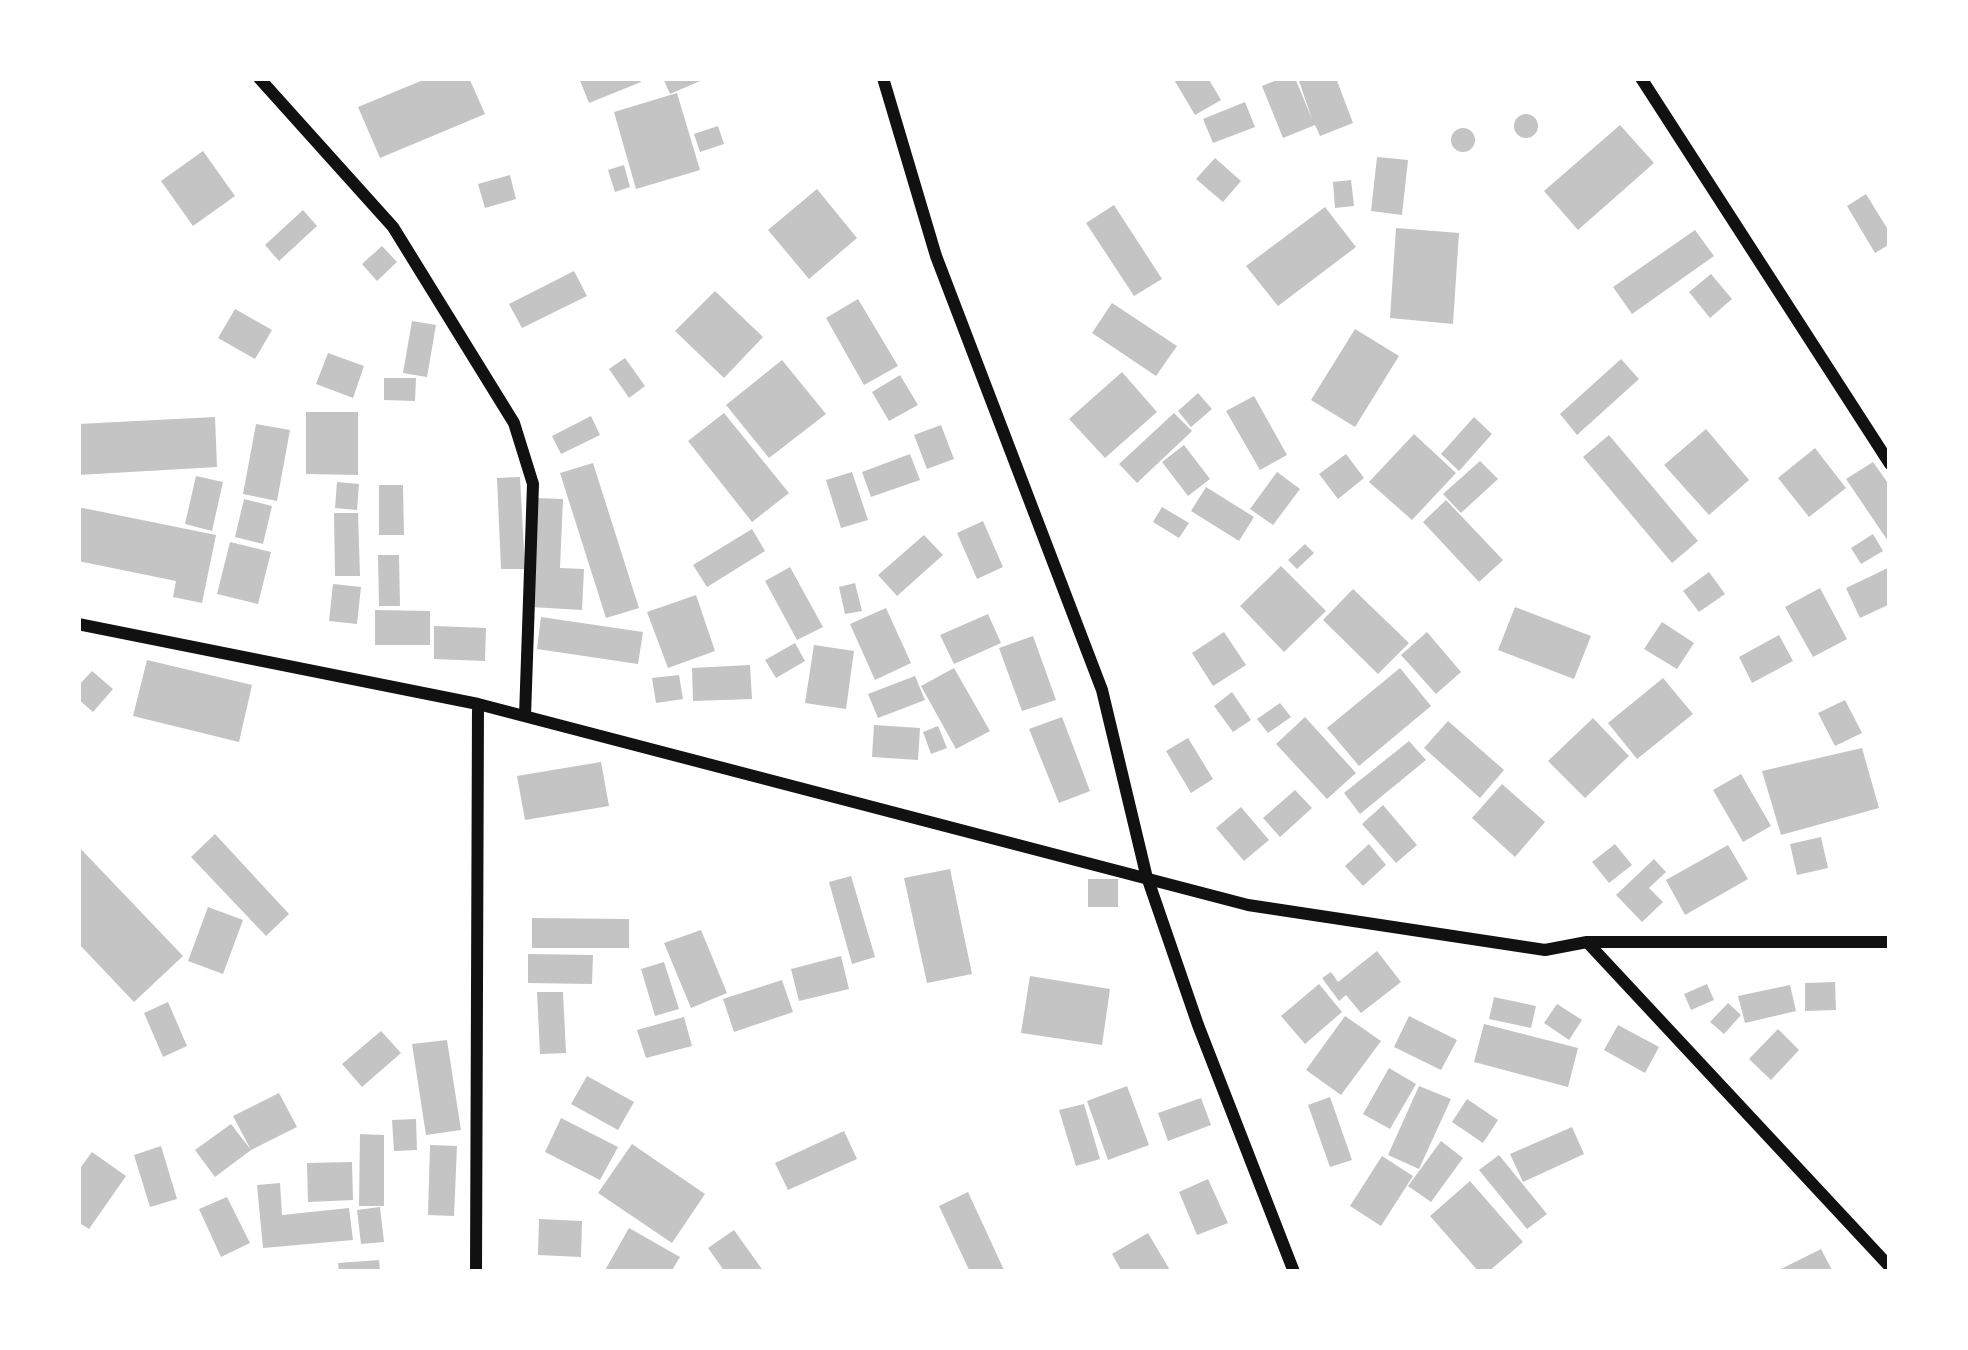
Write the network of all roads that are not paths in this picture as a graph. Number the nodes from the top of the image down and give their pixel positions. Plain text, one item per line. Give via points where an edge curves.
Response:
1 (259, 78) edge
2 (884, 78) edge
3 (1640, 78) edge
4 (1890, 464) edge
5 (78, 624) edge
6 (478, 704) junction
7 (525, 716) junction
8 (1146, 874) junction
9 (1587, 942) junction
10 (1890, 942) edge
11 (1890, 1268) edge
12 (476, 1272) edge
13 (1294, 1272) edge

1 - 7 street via 393,227 514,423 533,484
2 - 8 street via 936,256 1102,690
3 - 4 street
5 - 6 street
6 - 7 street
6 - 12 street
7 - 8 street
8 - 9 street via 1294,912 1545,950
8 - 13 street
9 - 10 street
9 - 11 street

